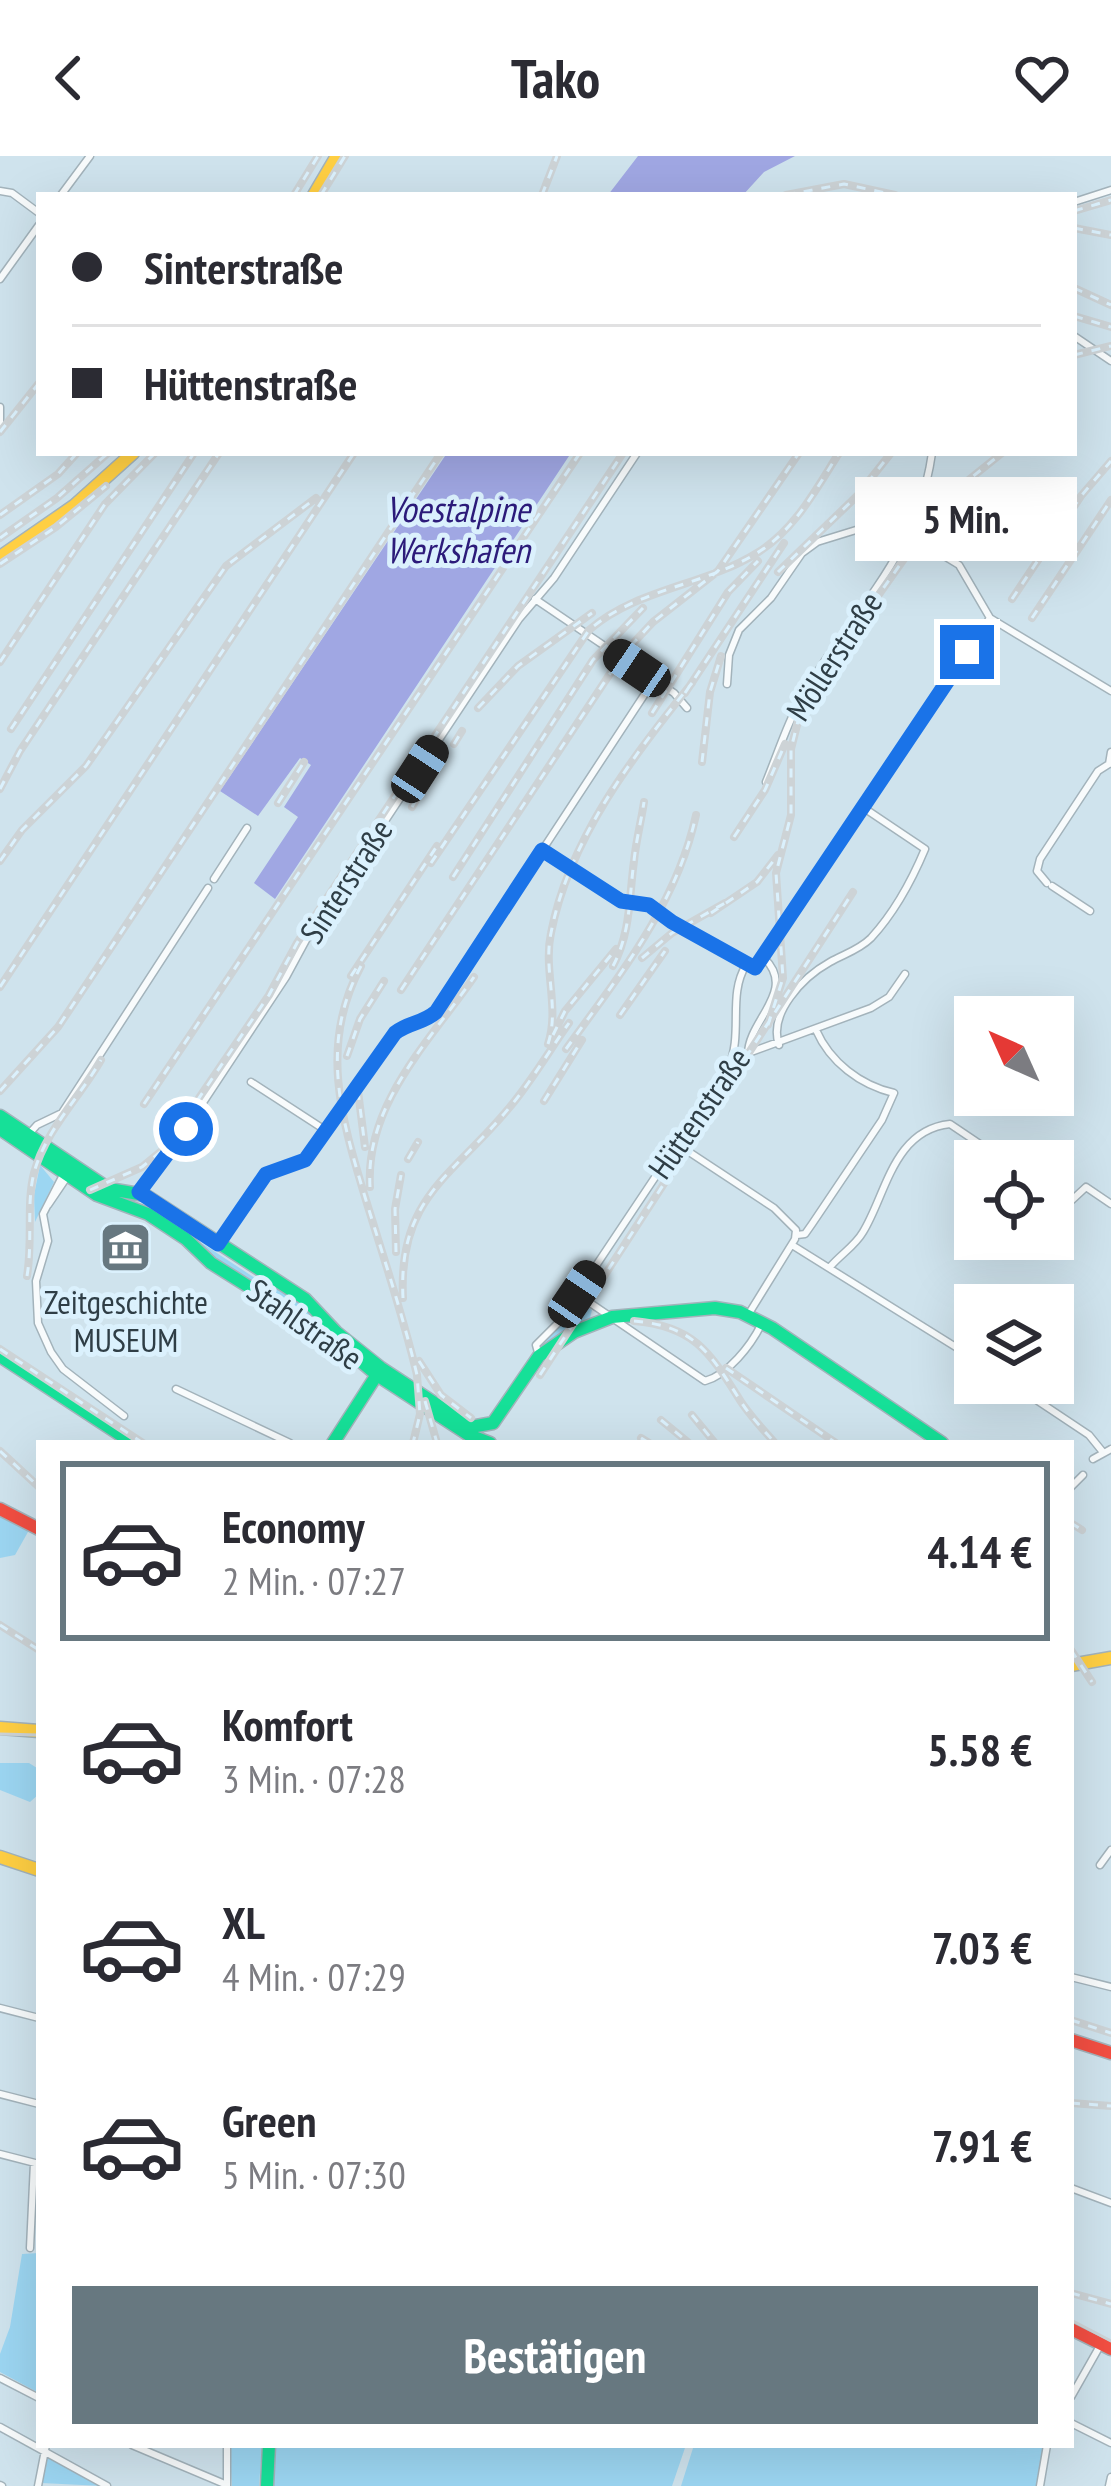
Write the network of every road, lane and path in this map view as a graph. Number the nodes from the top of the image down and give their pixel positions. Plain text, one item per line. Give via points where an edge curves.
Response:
1 (89, 156) edge
2 (334, 156) edge
3 (1111, 190) edge
4 (0, 191) edge
5 (63, 192) edge
6 (312, 192) edge
7 (1077, 201) edge
8 (36, 211) edge
9 (36, 230) edge
10 (0, 280) edge
11 (1077, 339) edge
12 (1111, 361) edge
13 (0, 407) edge
14 (0, 423) edge
15 (125, 456) edge
16 (635, 456) edge
17 (931, 456) edge
18 (906, 532) junction
19 (0, 553) edge
20 (535, 599) junction
21 (990, 619) junction
22 (654, 680) junction
23 (727, 683) dead end
24 (1111, 691) edge
25 (687, 708) dead end
26 (1111, 752) edge
27 (1110, 766) edge
28 (766, 782) dead end
29 (864, 808) junction
30 (247, 828) dead end
31 (542, 850) junction
32 (214, 879) dead end
33 (208, 888) dead end
34 (1090, 911) dead end
35 (764, 958) junction
36 (746, 965) junction
37 (905, 974) dead end
38 (815, 1030) junction
39 (778, 1045) junction
40 (748, 1054) junction
41 (732, 1059) junction
42 (251, 1082) dead end
43 (0, 1117) edge
44 (0, 1129) edge
45 (325, 1130) junction
46 (28, 1135) junction
47 (974, 1140) edge
48 (676, 1144) junction
49 (62, 1180) junction
50 (139, 1192) junction
51 (1074, 1198) edge
52 (1111, 1204) edge
53 (796, 1235) junction
54 (218, 1244) junction
55 (791, 1245) junction
56 (830, 1267) junction
57 (577, 1294) junction
58 (748, 1315) junction
59 (612, 1317) junction
60 (763, 1323) junction
61 (954, 1346) edge
62 (539, 1356) junction
63 (0, 1360) edge
64 (379, 1371) junction
65 (390, 1384) junction
66 (176, 1389) dead end
67 (362, 1397) junction
68 (1042, 1404) edge
69 (124, 1416) dead end
70 (489, 1425) junction
71 (118, 1440) edge
72 (129, 1440) edge
73 (284, 1440) edge
74 (335, 1440) edge
75 (483, 1440) edge
76 (487, 1440) edge
77 (938, 1440) edge
78 (1107, 1450) edge
79 (1094, 1459) dead end
80 (1083, 1474) dead end
81 (1074, 1484) edge
82 (0, 1509) edge
83 (36, 1527) edge
84 (1111, 1658) edge
85 (1074, 1664) edge
86 (0, 1728) edge
87 (36, 1731) edge
88 (1108, 1853) edge
89 (0, 1857) edge
90 (1100, 1864) dead end
91 (36, 1869) edge
92 (1074, 1978) edge
93 (1111, 1987) edge
94 (0, 2008) edge
95 (36, 2017) edge
96 (1074, 2041) edge
97 (1111, 2053) edge
98 (0, 2094) edge
99 (36, 2103) edge
100 (0, 2154) edge
101 (36, 2164) edge
102 (1074, 2189) edge
103 (1111, 2203) edge
104 (30, 2248) dead end
105 (1074, 2331) edge
106 (1106, 2347) edge
107 (0, 2378) edge
108 (1074, 2392) edge
109 (36, 2396) edge
110 (1074, 2424) edge
111 (0, 2427) edge
112 (1110, 2441) edge
113 (36, 2444) edge
114 (45, 2448) edge
115 (140, 2448) edge
116 (226, 2448) edge
117 (269, 2448) edge
118 (1046, 2448) edge
119 (1111, 2477) edge
120 (38, 2486) edge
121 (107, 2486) edge
122 (227, 2486) edge
123 (267, 2486) edge
124 (1040, 2486) edge
125 (1109, 2486) edge

1 - 5 street
2 - 6 street
3 - 7 street
4 - 8 street
9 - 10 street
11 - 12 street
13 - 14 street
15 - 19 street
16 - 20 street, Sinterstraße
17 - 18 street, Möllerstraße via 924,500
18 - 21 street via 958,565
18 - 23 street via 882,523 802,553 744,621
18 - 28 street, Möllerstraße via 895,561 808,686
20 - 22 street
20 - 50 street, Sinterstraße
21 - 24 street
21 - 29 street
22 - 25 street
22 - 31 street
26 - 27 street
27 - 34 street via 1098,771 1036,871
29 - 35 street
29 - 39 street via 925,849 872,937 795,992 777,1021
30 - 32 street
31 - 36 street
31 - 45 street via 436,1012 395,1033
33 - 46 street via 62,1113
35 - 36 street via 755,968
35 - 40 street, Hüttenstraße via 776,990
36 - 41 street via 735,982
37 - 38 street via 887,999
38 - 39 street
38 - 53 street via 835,1060 894,1093 807,1232
39 - 40 street
40 - 41 street, Hüttenstraße
41 - 48 street, Hüttenstraße
42 - 45 street
43 - 46 street
44 - 49 street, Stahlstraße
45 - 54 street via 302,1163 266,1174
46 - 50 street via 109,1189
47 - 56 street via 950,1124 904,1150 861,1237
48 - 53 street via 782,1214
48 - 57 street, Hüttenstraße
49 - 64 street, Stahlstraße via 148,1214
49 - 69 street via 45,1207 48,1241 35,1295 43,1336 63,1369
50 - 54 street
51 - 52 street via 1086,1187
53 - 55 street
54 - 64 street via 313,1304
55 - 56 street
55 - 58 street
56 - 61 street
57 - 59 street
57 - 62 street, Hüttenstraße via 536,1345
58 - 59 street via 715,1308
58 - 60 street
59 - 60 street via 705,1381
59 - 62 street
60 - 77 street
62 - 70 street
63 - 71 street
63 - 72 street
64 - 65 street, Stahlstraße
64 - 67 street
64 - 70 street via 467,1425
65 - 67 street
65 - 75 street, Stahlstraße
66 - 73 street
67 - 74 street
68 - 78 street
70 - 76 street
78 - 79 street
80 - 81 street
82 - 83 street
84 - 85 street
86 - 87 street
88 - 90 street
89 - 91 street
92 - 93 street
94 - 95 street
96 - 97 street
98 - 99 street
100 - 101 street
101 - 104 street
102 - 103 street
105 - 106 street
106 - 108 street
107 - 109 street
110 - 112 street
111 - 113 street
114 - 120 street
114 - 121 street
115 - 122 street
116 - 122 street
117 - 123 street
118 - 124 street
119 - 125 street

